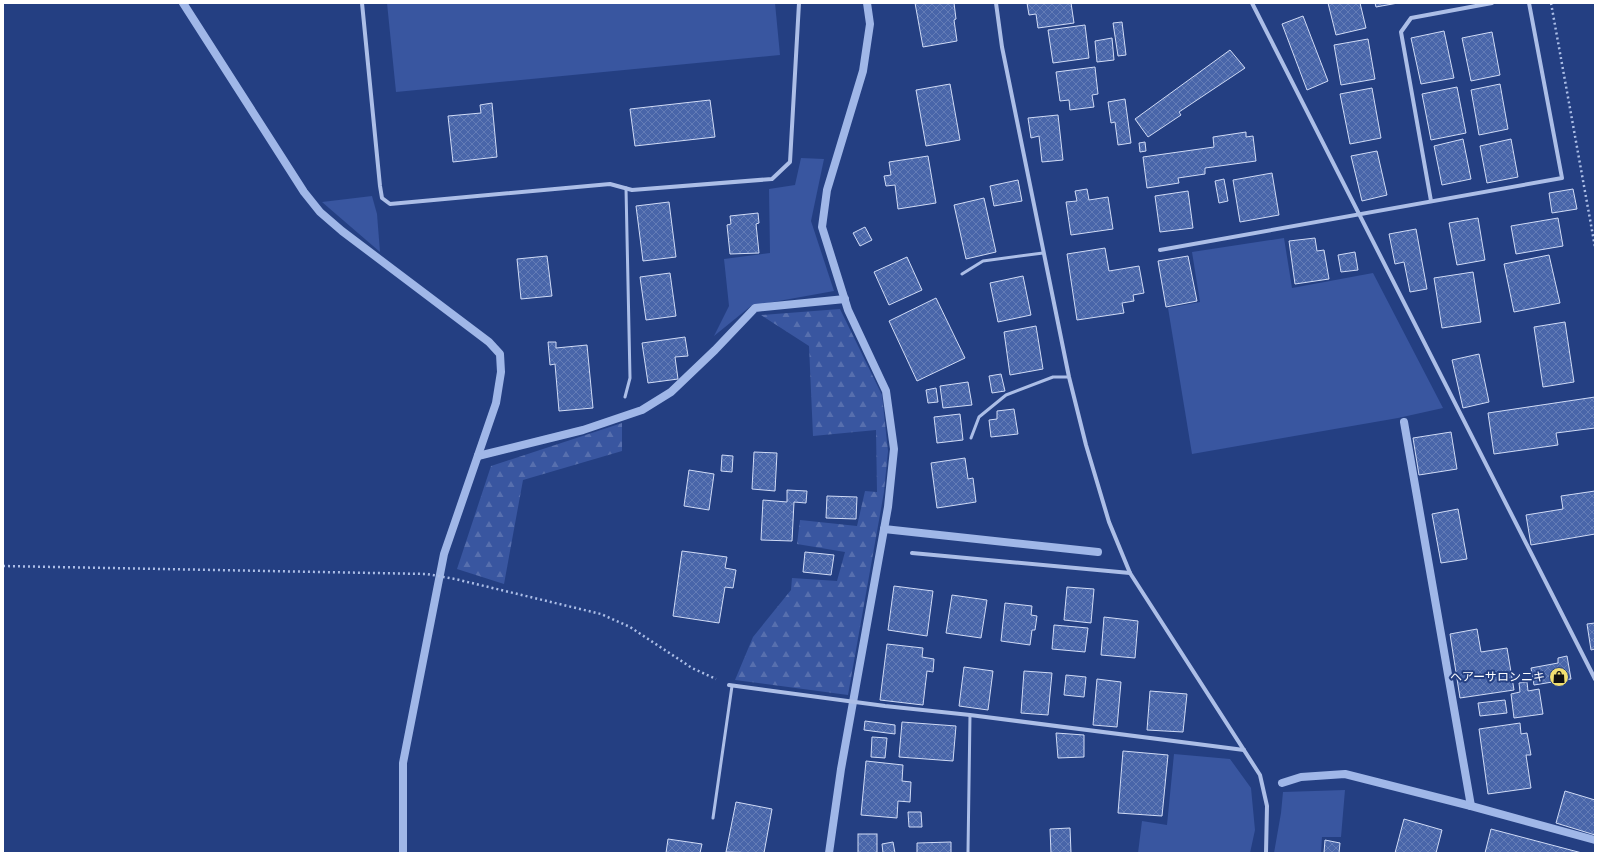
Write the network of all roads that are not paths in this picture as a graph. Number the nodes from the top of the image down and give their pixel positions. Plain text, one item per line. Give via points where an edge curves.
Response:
1 (362, 3) edge
2 (799, 3) edge
3 (996, 3) edge
4 (1252, 3) edge
5 (1492, 3) edge
6 (1529, 3) edge
7 (626, 188) junction
8 (1431, 201) junction
9 (1359, 214) junction
10 (1160, 250) dead end
11 (1044, 253) junction
12 (962, 274) dead end
13 (1070, 376) junction
14 (625, 397) dead end
15 (971, 438) dead end
16 (912, 553) dead end
17 (1130, 573) junction
18 (1595, 678) edge
19 (731, 686) joint
20 (970, 715) junction
21 (1244, 750) junction
22 (713, 818) dead end
23 (968, 852) dead end
24 (1266, 853) edge

1 - 7 street via 380,186 382,198 390,204 610,184
2 - 7 street via 790,162 772,179 632,190
3 - 11 street via 1002,48
4 - 9 street
5 - 8 street via 1411,18 1401,32
6 - 8 street via 1562,178
7 - 14 lane via 630,378
8 - 9 street
9 - 10 street
9 - 18 street
11 - 12 lane via 983,261
11 - 13 street
13 - 15 lane via 1053,377 1006,395 979,417
13 - 17 street via 1086,445 1109,522
16 - 17 street
17 - 21 street
19 - 20 street
19 - 22 lane
20 - 21 street
20 - 23 lane
21 - 24 street via 1260,775 1267,806

